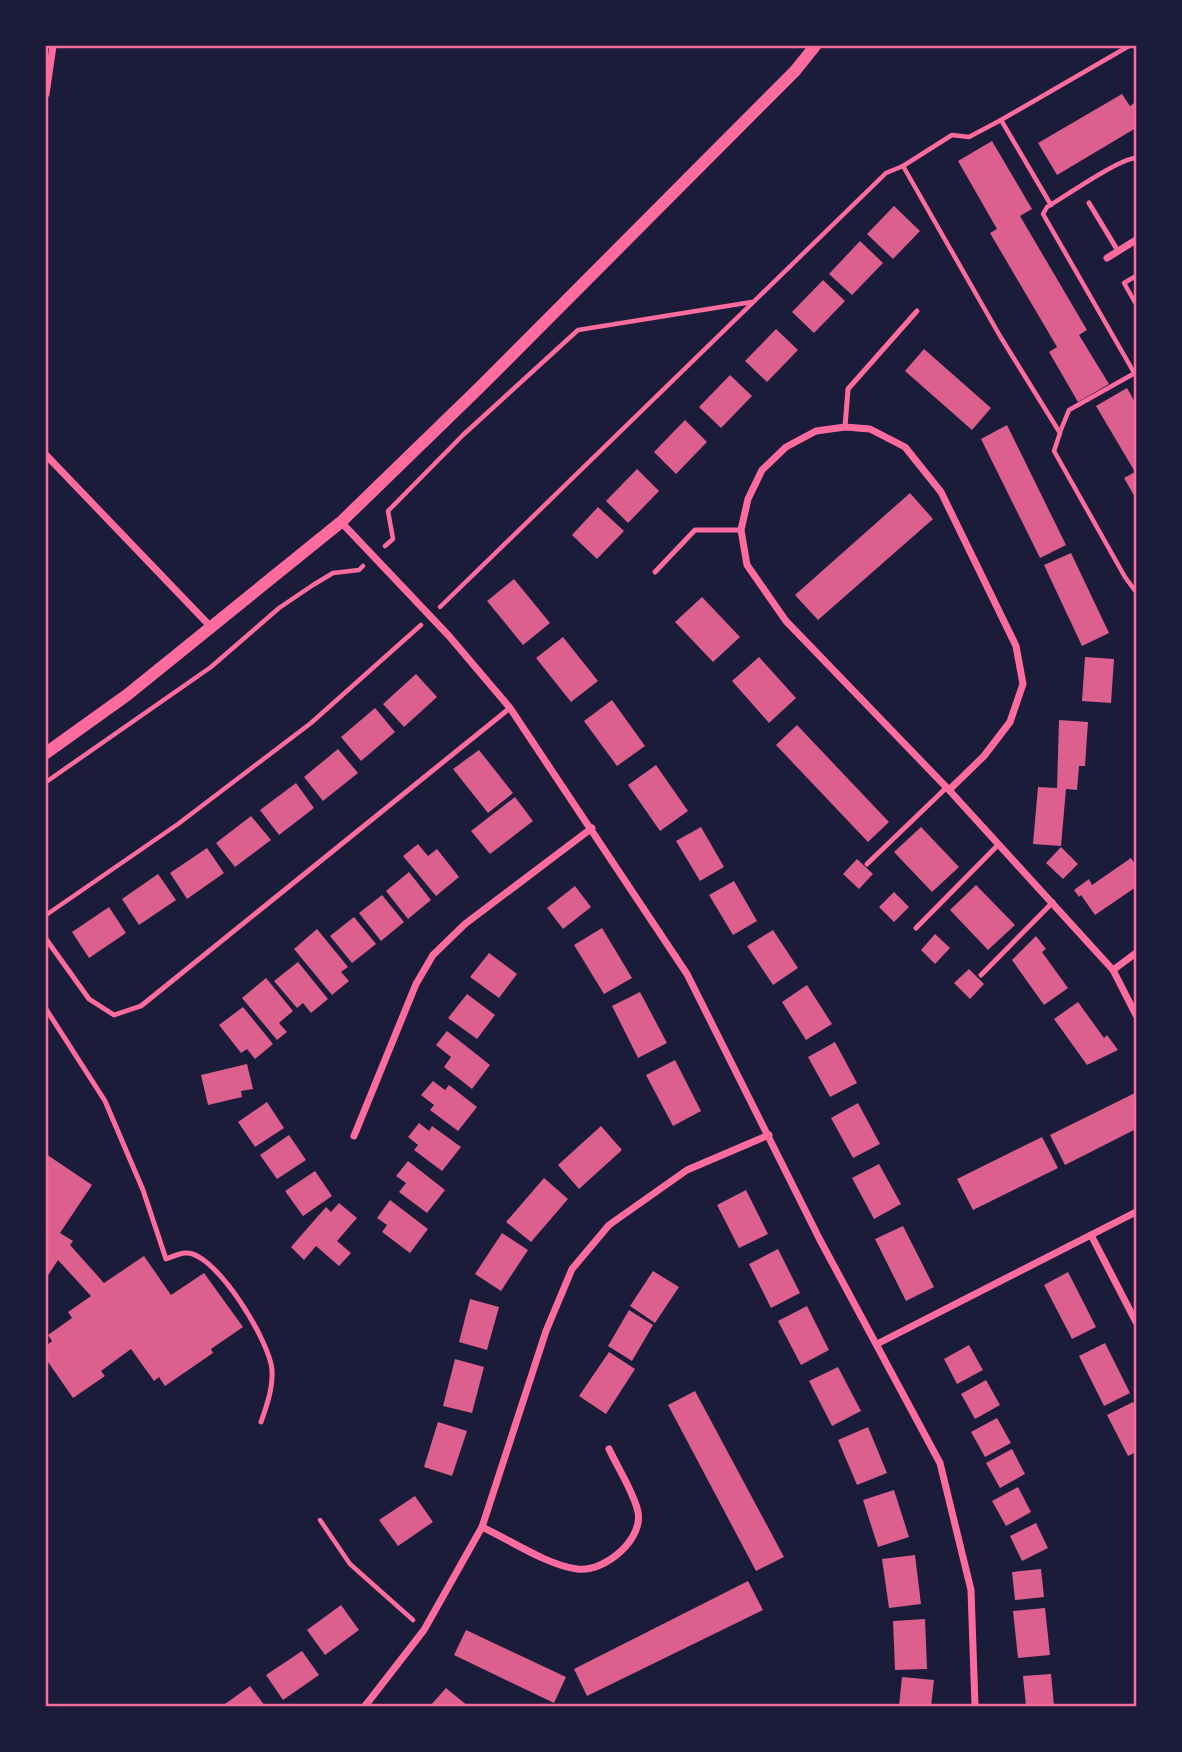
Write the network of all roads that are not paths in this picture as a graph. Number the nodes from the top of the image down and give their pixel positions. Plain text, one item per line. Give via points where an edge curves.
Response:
1 (53, 46) edge
2 (815, 46) edge
3 (46, 93) edge
4 (1089, 203) dead end
5 (1136, 240) edge
6 (1118, 251) junction
7 (1107, 258) dead end
8 (917, 311) dead end
9 (845, 427) junction
10 (46, 455) edge
11 (341, 522) junction
12 (741, 530) junction
13 (655, 572) dead end
14 (210, 626) junction
15 (510, 708) junction
16 (46, 753) edge
17 (947, 789) junction
18 (592, 828) junction
19 (998, 845) junction
20 (867, 864) dead end
21 (1053, 902) junction
22 (916, 928) dead end
23 (46, 939) edge
24 (1136, 953) edge
25 (1113, 970) junction
26 (981, 975) dead end
27 (46, 1009) edge
28 (1136, 1015) edge
29 (769, 1135) junction
30 (354, 1136) dead end
31 (1136, 1212) edge
32 (1091, 1235) junction
33 (1136, 1322) edge
34 (877, 1345) junction
35 (261, 1422) dead end
36 (609, 1449) dead end
37 (482, 1527) junction
38 (365, 1706) edge
39 (975, 1706) edge

1 - 3 street
2 - 11 street
4 - 6 lane
5 - 6 street
6 - 7 street
8 - 9 lane via 848,388
9 - 12 street via 816,431 786,447 762,470 748,499
9 - 17 street via 870,429 905,447 941,492 1016,646 1023,684 1010,722 984,756
10 - 14 street
11 - 14 street
11 - 15 street
12 - 13 lane via 695,530
12 - 17 street via 747,565 786,621
14 - 16 street via 127,695
15 - 18 street
15 - 23 lane via 141,1006 114,1015 89,999
17 - 19 street
17 - 20 lane
18 - 29 street via 687,974
18 - 30 street via 437,950 416,984
19 - 21 street
19 - 22 lane
21 - 25 street
21 - 26 lane
24 - 25 street
25 - 28 street
27 - 35 lane via 105,1101 166,1259 187,1253 206,1260 229,1283 258,1332 272,1367 268,1405
29 - 34 street
29 - 37 street via 687,1170 609,1225 572,1269 546,1331
31 - 32 street
32 - 33 street
32 - 34 street
34 - 39 street via 940,1464 971,1590
36 - 37 street via 638,1511 628,1542 607,1563 577,1569
37 - 38 street via 424,1630

